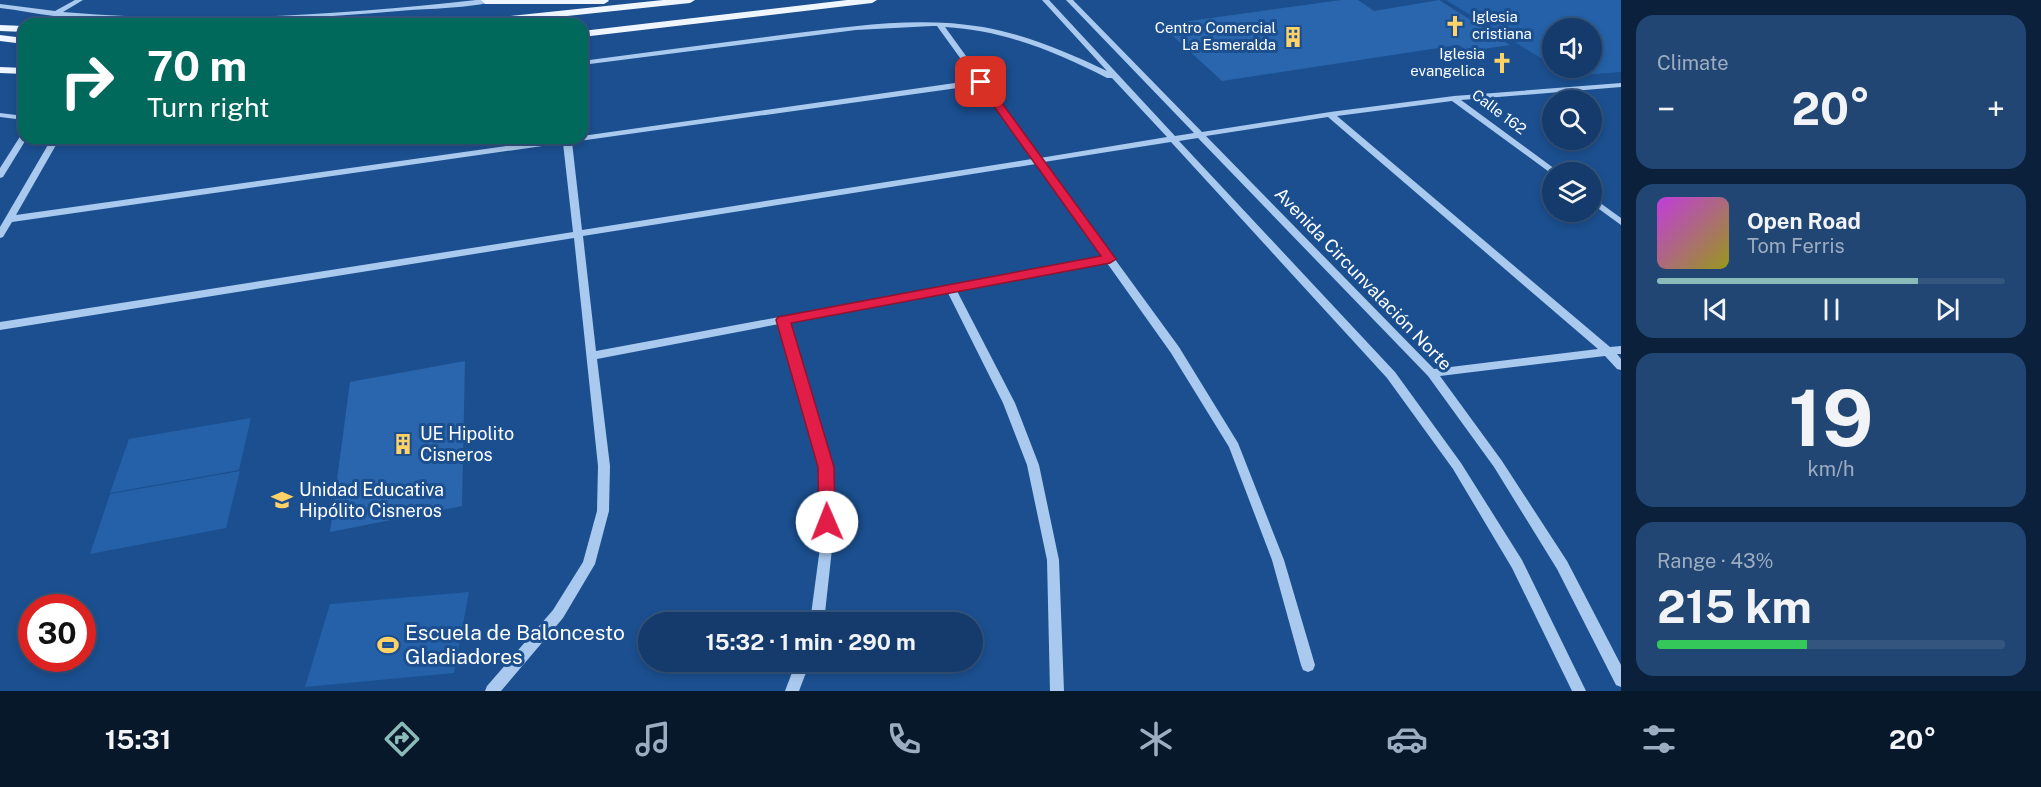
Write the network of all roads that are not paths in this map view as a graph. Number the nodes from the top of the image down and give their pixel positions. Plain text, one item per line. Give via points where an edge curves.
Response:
1 (80, 0) edge
2 (690, 0) edge
3 (872, 0) edge
4 (1045, 0) edge
5 (1073, 0) edge
6 (489, 1) edge
7 (685, 1) edge
8 (0, 6) edge
9 (54, 15) junction
10 (92, 18) edge
11 (286, 18) edge
12 (522, 18) edge
13 (939, 24) junction
14 (0, 28) edge
15 (18, 29) edge
16 (588, 33) edge
17 (0, 38) edge
18 (18, 40) edge
19 (588, 62) edge
20 (0, 70) edge
21 (18, 71) edge
22 (1116, 78) junction
23 (981, 82) junction
24 (1621, 85) edge
25 (1608, 86) junction
26 (1621, 95) edge
27 (1454, 98) junction
28 (1330, 114) junction
29 (0, 115) edge
30 (18, 117) edge
31 (1201, 135) junction
32 (588, 136) edge
33 (1174, 139) junction
34 (20, 144) edge
35 (53, 144) edge
36 (532, 144) edge
37 (568, 144) edge
38 (1037, 159) junction
39 (1542, 162) edge
40 (0, 175) edge
41 (1602, 208) edge
42 (10, 219) junction
43 (1621, 222) edge
44 (577, 233) junction
45 (0, 235) edge
46 (1110, 259) junction
47 (951, 288) junction
48 (783, 320) junction
49 (0, 326) edge
50 (1621, 350) edge
51 (1607, 351) junction
52 (591, 356) junction
53 (1621, 366) edge
54 (1432, 373) junction
55 (818, 612) edge
56 (1308, 665) dead end
57 (799, 672) edge
58 (1621, 680) edge
59 (492, 691) edge
60 (792, 691) edge
61 (1058, 691) edge
62 (1579, 691) edge

1 - 9 street
2 - 7 main road
3 - 16 main road
4 - 22 street
5 - 31 street, Avenida Circunvalación Norte
6 - 7 main road
6 - 11 street
7 - 12 main road
8 - 9 street
9 - 10 street
13 - 19 street via 830,31
13 - 22 street via 1019,38 1062,52
13 - 23 street
14 - 15 main road
17 - 18 main road
20 - 21 main road
22 - 33 street
23 - 32 street
23 - 38 street
24 - 25 street
25 - 26 street
25 - 27 street
27 - 28 street
27 - 39 street, Calle 162
28 - 31 street
28 - 51 street
29 - 30 street
31 - 33 street
31 - 54 street, Avenida Circunvalación Norte
33 - 38 street
33 - 62 street via 1391,375 1457,466 1516,564
34 - 40 street
35 - 42 street
36 - 42 street
37 - 44 street
38 - 44 street
38 - 46 street
41 - 43 street
42 - 45 street
44 - 49 street
44 - 52 street
46 - 47 street
46 - 56 street via 1175,350 1234,446 1278,560
47 - 48 street
47 - 61 street via 1009,403 1033,465 1053,560
48 - 52 street
48 - 55 street via 826,467 827,540
50 - 51 street
51 - 53 street
51 - 54 street
52 - 59 street via 604,466 603,512 589,564 558,614
54 - 58 street, Avenida Circunvalación Norte via 1498,464 1562,565
57 - 60 street

